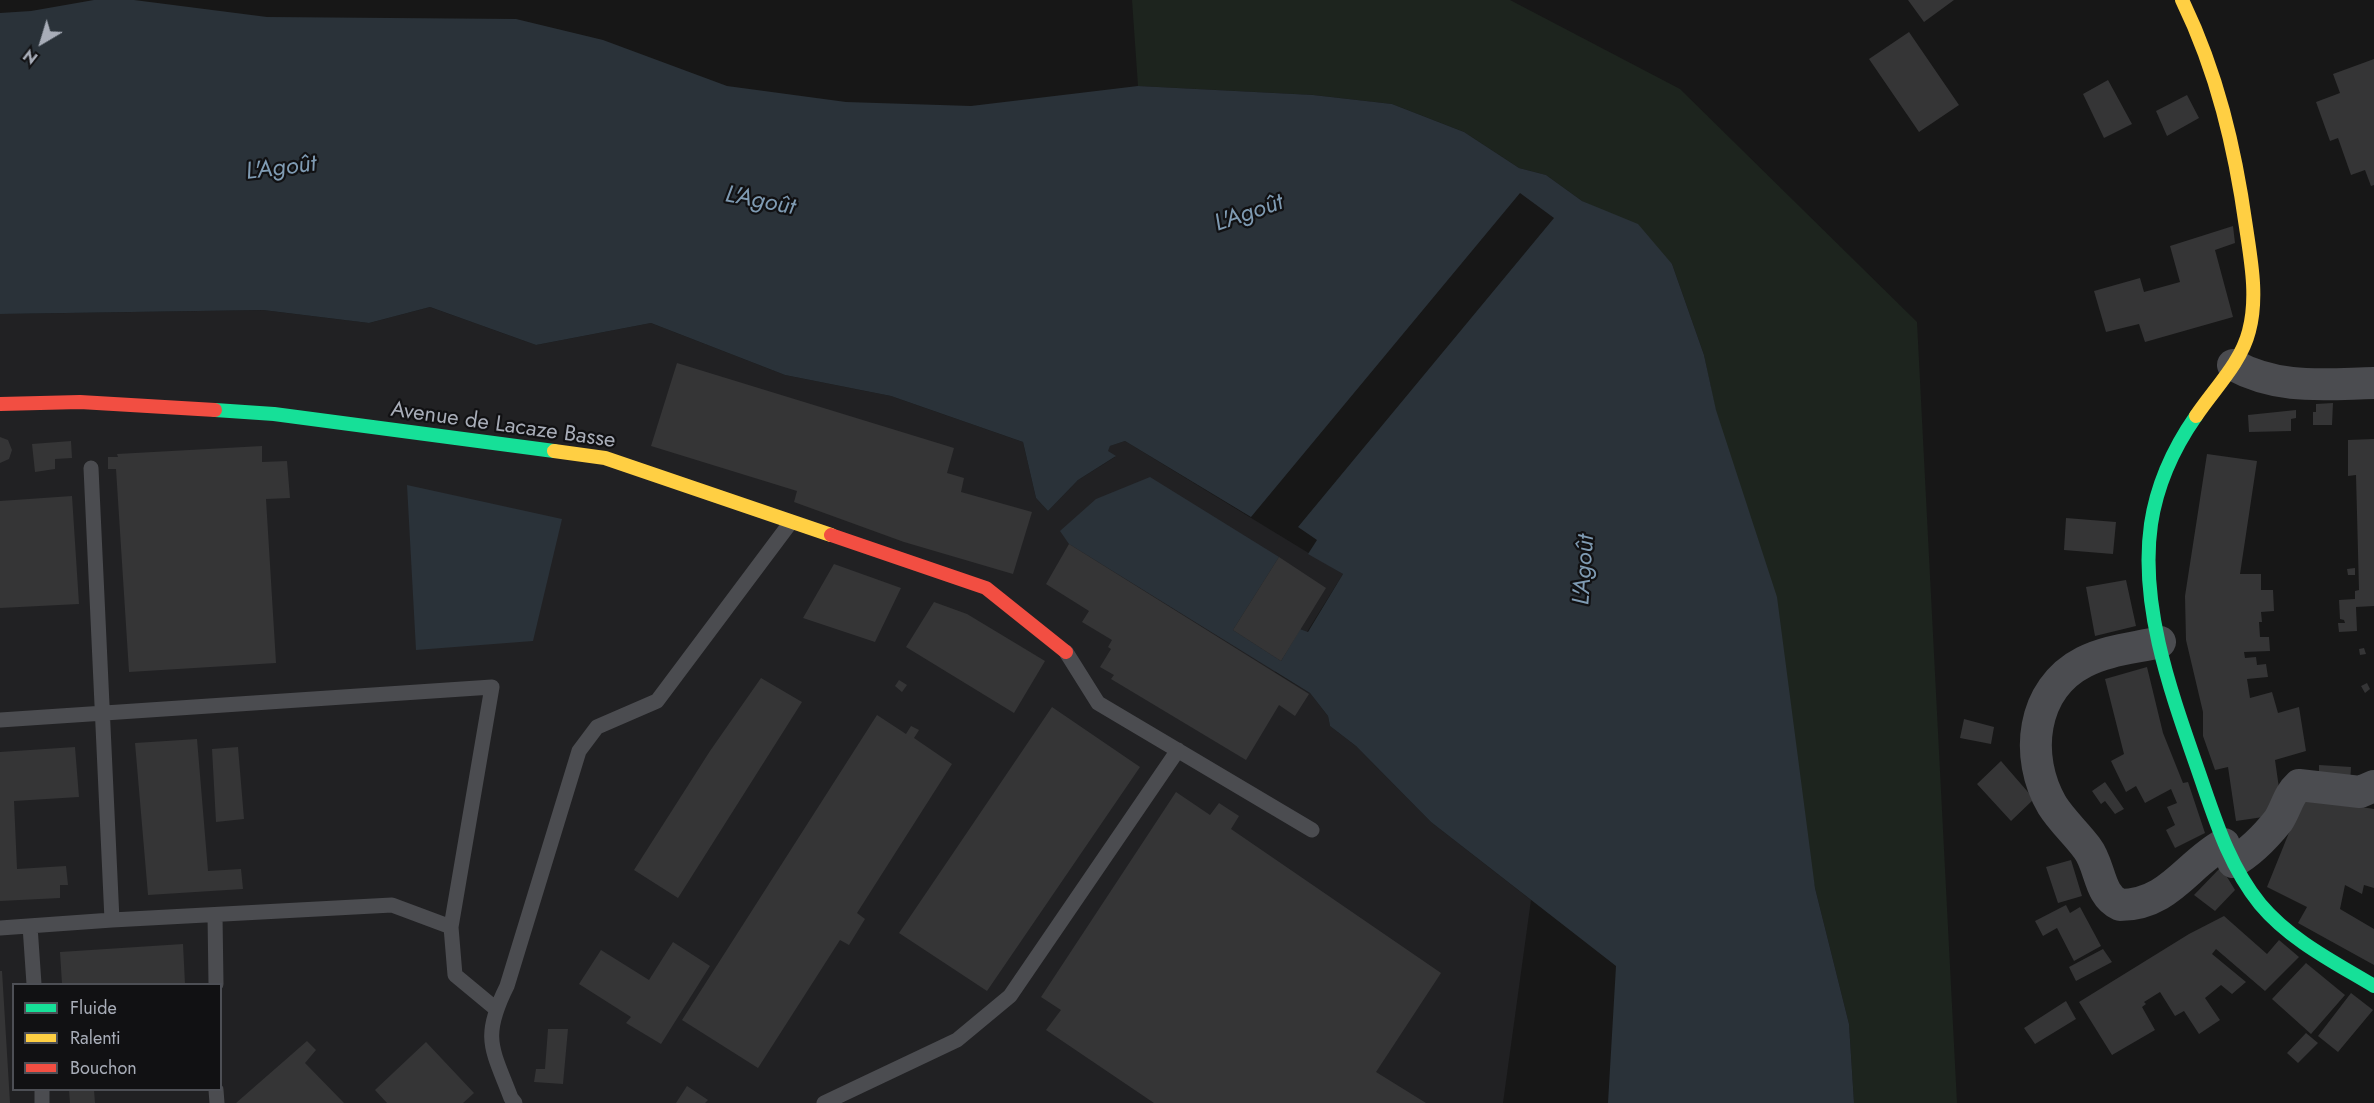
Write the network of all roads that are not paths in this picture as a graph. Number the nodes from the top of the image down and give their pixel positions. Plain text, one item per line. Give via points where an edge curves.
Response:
1 (2182, 0) edge
2 (2233, 365) junction
3 (2374, 383) edge
4 (0, 404) edge
5 (91, 468) dead end
6 (791, 522) junction
7 (2160, 642) junction
8 (1066, 652) joint
9 (103, 713) junction
10 (0, 720) edge
11 (1178, 750) junction
12 (2374, 786) edge
13 (1312, 830) dead end
14 (2228, 853) junction
15 (215, 915) junction
16 (112, 920) junction
17 (30, 926) junction
18 (451, 927) junction
19 (0, 928) edge
20 (34, 983) edge
21 (216, 983) edge
22 (2374, 986) edge
23 (496, 1009) junction
24 (515, 1103) edge
25 (824, 1103) edge

1 - 2 street via 2210,60 2241,191 2253,306 2248,334
2 - 3 street via 2273,382
2 - 7 street via 2180,438 2157,493 2150,560
4 - 6 street, Avenue de Lacaze Basse via 80,402 274,414 605,458
5 - 9 lane
6 - 8 street, Avenue de Lacaze Basse via 986,588
6 - 23 lane via 657,701 597,727 579,751 507,986
7 - 14 street via 2179,716
7 - 14 street via 2096,656 2067,674 2046,701 2036,725 2034,752 2040,773 2053,806 2092,855 2107,896 2120,905 2167,891 2211,851
8 - 11 lane via 1098,703
9 - 10 lane
9 - 16 lane
9 - 18 lane via 492,687
11 - 13 lane
11 - 25 lane via 1010,996 957,1040
12 - 14 street via 2360,792 2299,785 2278,820 2245,855
14 - 22 street via 2259,904 2287,931
15 - 16 lane
15 - 18 lane via 392,905
15 - 21 lane
16 - 17 lane
17 - 19 lane
17 - 20 lane
18 - 23 lane via 455,975
23 - 24 lane via 490,1042

